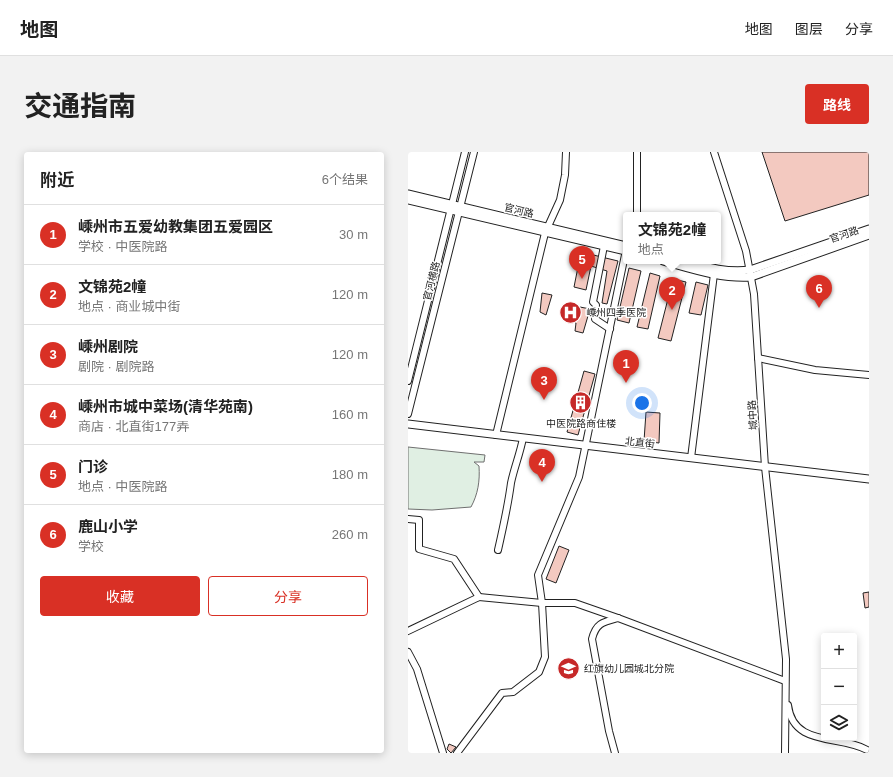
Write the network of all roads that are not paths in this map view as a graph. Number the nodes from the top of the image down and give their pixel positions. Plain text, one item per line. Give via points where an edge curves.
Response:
1 (466, 152) edge
2 (474, 152) edge
3 (566, 152) edge
4 (637, 152) edge
5 (714, 152) edge
6 (408, 194) edge
7 (408, 200) edge
8 (452, 207) junction
9 (460, 209) junction
10 (637, 212) edge
11 (869, 229) edge
12 (546, 230) junction
13 (869, 235) edge
14 (604, 246) junction
15 (623, 249) edge
16 (623, 249) edge
17 (623, 264) edge
18 (675, 264) edge
19 (695, 264) edge
20 (714, 274) junction
21 (751, 274) junction
22 (610, 328) junction
23 (758, 358) junction
24 (869, 376) edge
25 (408, 381) edge
26 (408, 414) edge
27 (408, 424) edge
28 (496, 435) junction
29 (523, 438) junction
30 (585, 446) junction
31 (691, 458) junction
32 (765, 467) junction
33 (869, 479) edge
34 (408, 519) edge
35 (498, 550) dead end
36 (479, 598) junction
37 (542, 603) junction
38 (618, 618) junction
39 (408, 632) edge
40 (408, 652) edge
41 (785, 681) junction
42 (869, 751) edge
43 (443, 753) edge
44 (457, 753) edge
45 (615, 753) edge
46 (785, 753) edge

1 - 8 street, 官河横路
2 - 9 street, 官河横路
3 - 12 street via 560,200
4 - 10 street
5 - 21 street, 城中路
6 - 8 main road, 官河路
7 - 8 main road, 官河路
8 - 9 main road, 官河路
8 - 25 street, 官河横路
9 - 12 main road, 官河路
9 - 26 street, 官河横路
11 - 21 main road, 官河路
12 - 14 main road, 官河路
12 - 15 main road, 官河路
12 - 28 street
13 - 21 main road, 官河路
14 - 16 main road, 官河路
14 - 22 street via 593,302 596,305 595,319
17 - 22 street
18 - 20 main road, 官河路
19 - 21 main road, 官河路
20 - 21 main road, 官河路 via 736,278
20 - 31 street
21 - 23 street, 城中路
22 - 30 street
23 - 24 street via 815,370
23 - 32 street, 城中路
27 - 28 main road, 北直街
28 - 29 main road, 北直街
29 - 30 main road, 北直街
29 - 35 street
30 - 31 main road, 北直街
30 - 37 street via 579,477 538,575
31 - 32 main road, 北直街
32 - 33 main road, 北直街
32 - 41 street, 城中路 via 786,659
34 - 36 street via 419,520 419,549 454,559
36 - 37 street
36 - 39 street
37 - 38 street via 575,603
37 - 44 street via 545,657 538,672 513,692 502,693
38 - 41 street
38 - 45 street via 603,622 595,628 592,639
40 - 43 street via 417,669
41 - 42 street via 789,712 795,724 805,733 816,738 861,746
41 - 46 street

